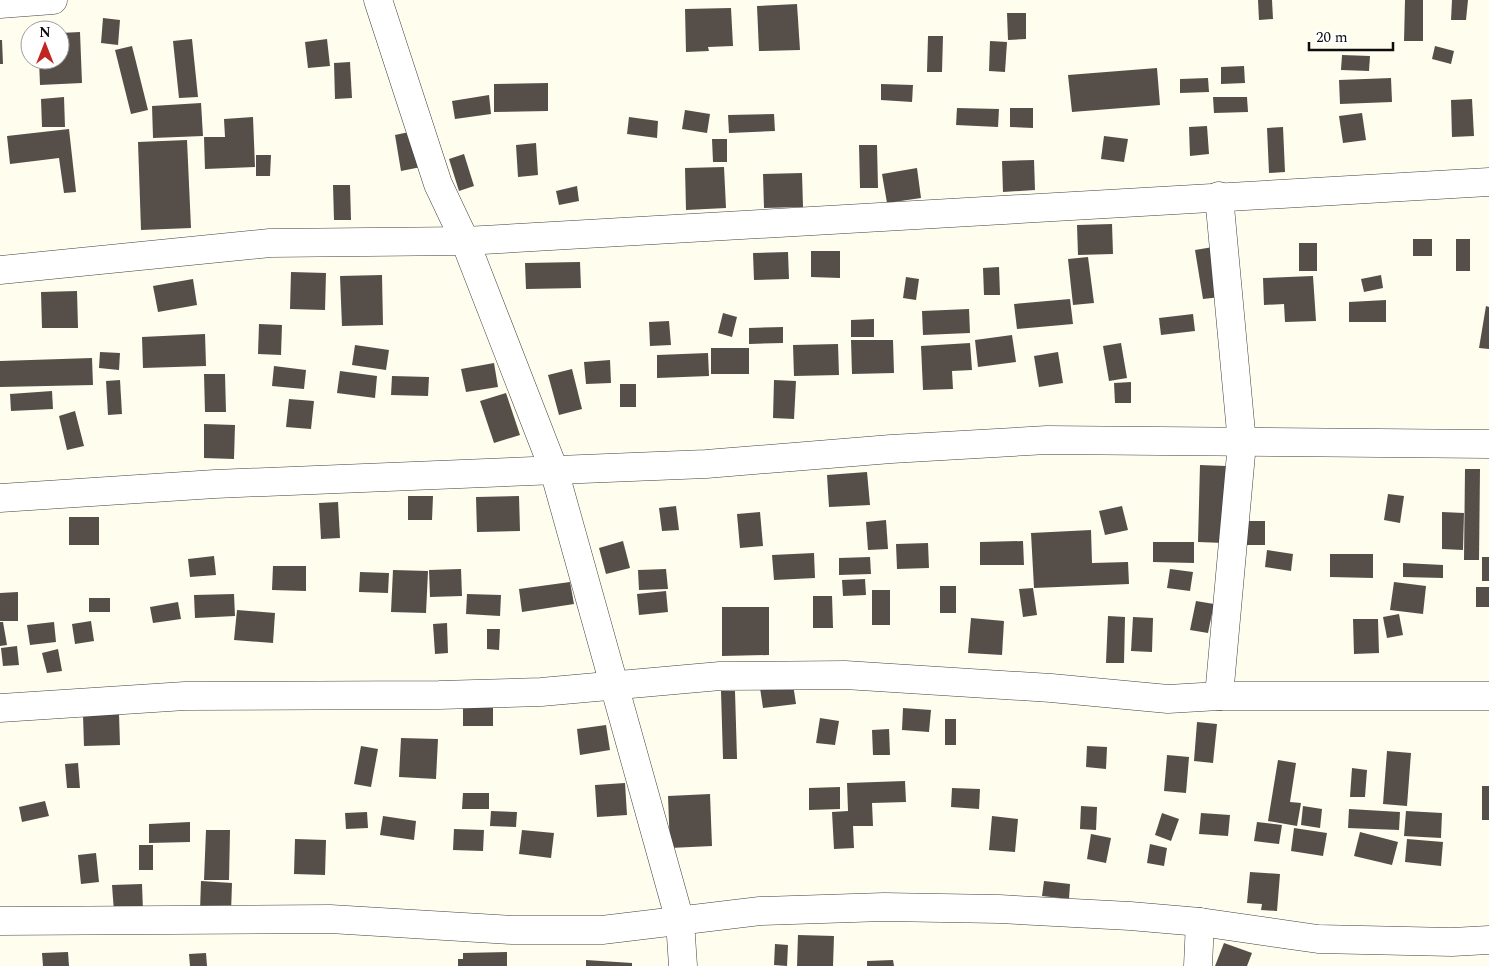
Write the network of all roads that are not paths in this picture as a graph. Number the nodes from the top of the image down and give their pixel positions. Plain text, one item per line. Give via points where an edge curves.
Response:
1 (53, 0) edge
2 (378, 0) edge
3 (0, 4) edge
4 (1489, 182) edge
5 (1219, 196) junction
6 (465, 241) junction
7 (0, 270) edge
8 (1242, 443) junction
9 (1489, 444) edge
10 (554, 470) junction
11 (0, 498) edge
12 (616, 685) junction
13 (1219, 696) junction
14 (1489, 696) edge
15 (0, 708) edge
16 (0, 921) edge
17 (680, 921) junction
18 (1200, 922) junction
19 (1489, 940) edge
20 (683, 966) edge
21 (1198, 966) edge

1 - 3 street
2 - 6 street via 438,184
4 - 5 street
5 - 6 street
5 - 8 street
6 - 7 street via 270,243
6 - 10 street
8 - 9 street
8 - 10 street via 1047,440 706,464
8 - 13 street
10 - 11 street via 215,484
10 - 12 street
12 - 13 street via 720,676 845,675 1168,699
12 - 15 street via 541,692 439,695 185,696
12 - 17 street
13 - 14 street
16 - 17 street via 330,919 512,930 602,930
17 - 18 street via 760,911 884,907 999,909
17 - 20 street
18 - 19 street via 1318,938
18 - 21 street

